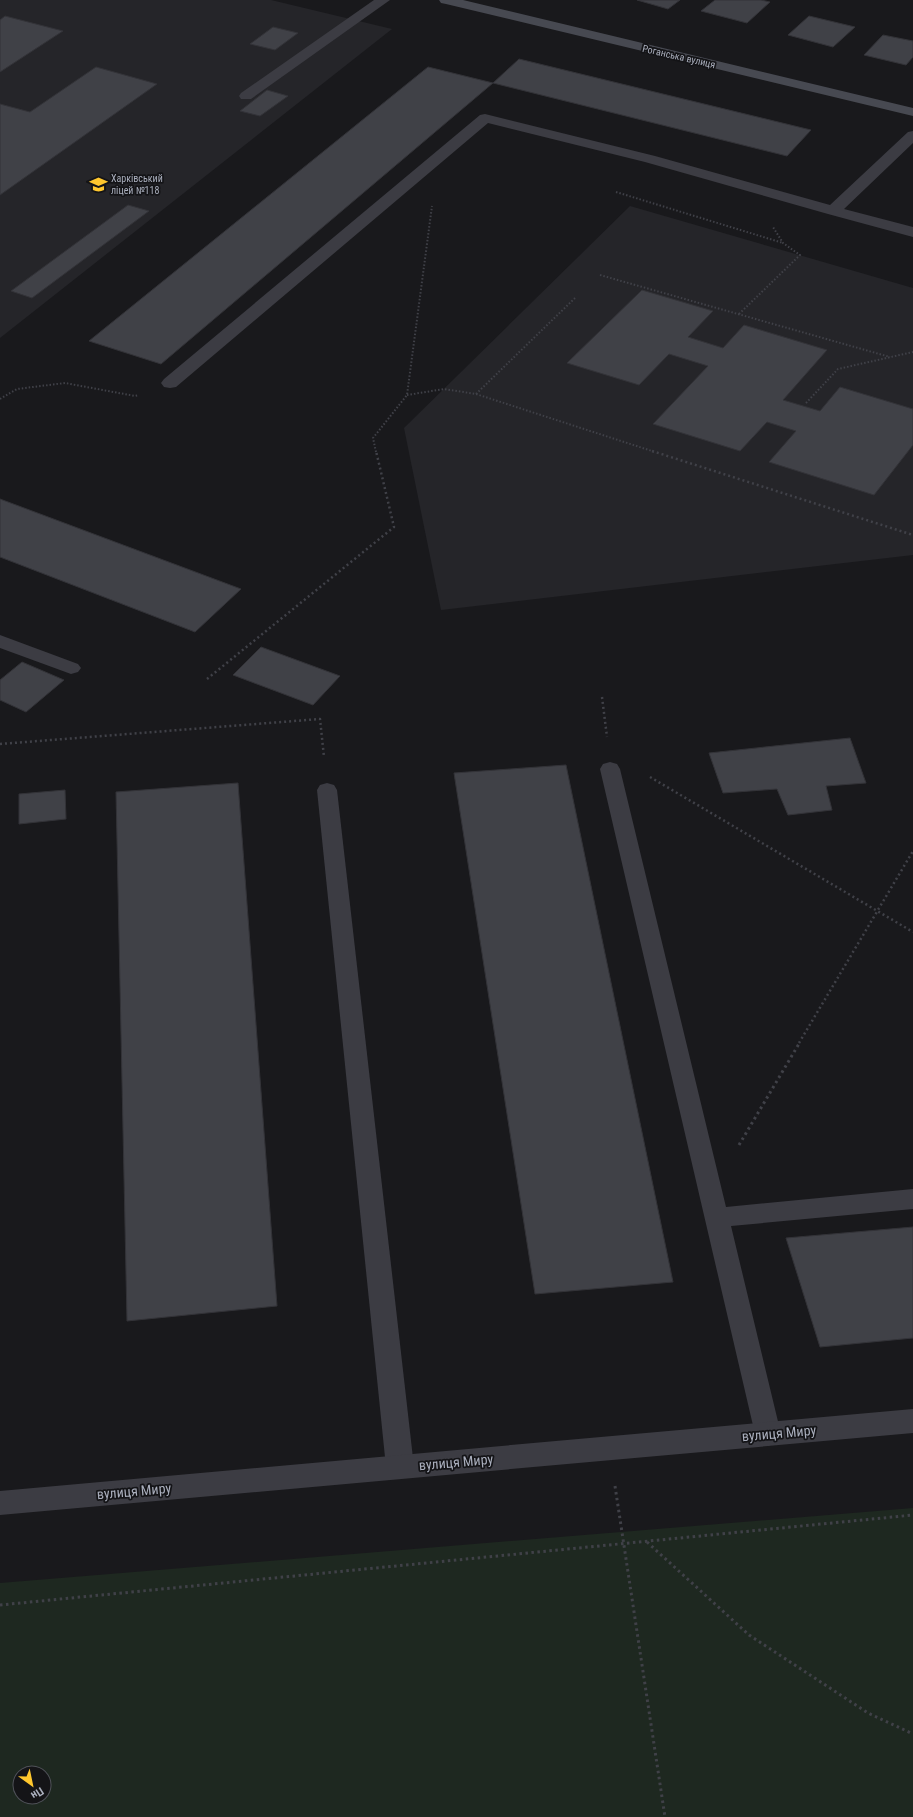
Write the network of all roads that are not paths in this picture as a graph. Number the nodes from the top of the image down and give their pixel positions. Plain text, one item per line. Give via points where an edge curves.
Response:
1 (383, 0) edge
2 (446, 0) edge
3 (246, 96) dead end
4 (913, 112) edge
5 (913, 135) edge
6 (833, 211) junction
7 (913, 232) edge
8 (170, 383) road end
9 (0, 641) edge
10 (71, 668) dead end
11 (610, 769) road end
12 (327, 790) road end
13 (913, 1199) edge
14 (716, 1218) junction
15 (913, 1421) edge
16 (768, 1434) junction
17 (400, 1467) junction
18 (0, 1503) edge

1 - 3 street
2 - 4 main road, Роганська вулиця
5 - 6 street
6 - 7 street
6 - 8 street via 650,159 485,118
9 - 10 street
11 - 14 street
12 - 17 street
13 - 14 street
14 - 16 street
15 - 16 street, вулиця Миру
16 - 17 street, вулиця Миру
17 - 18 street, вулиця Миру

